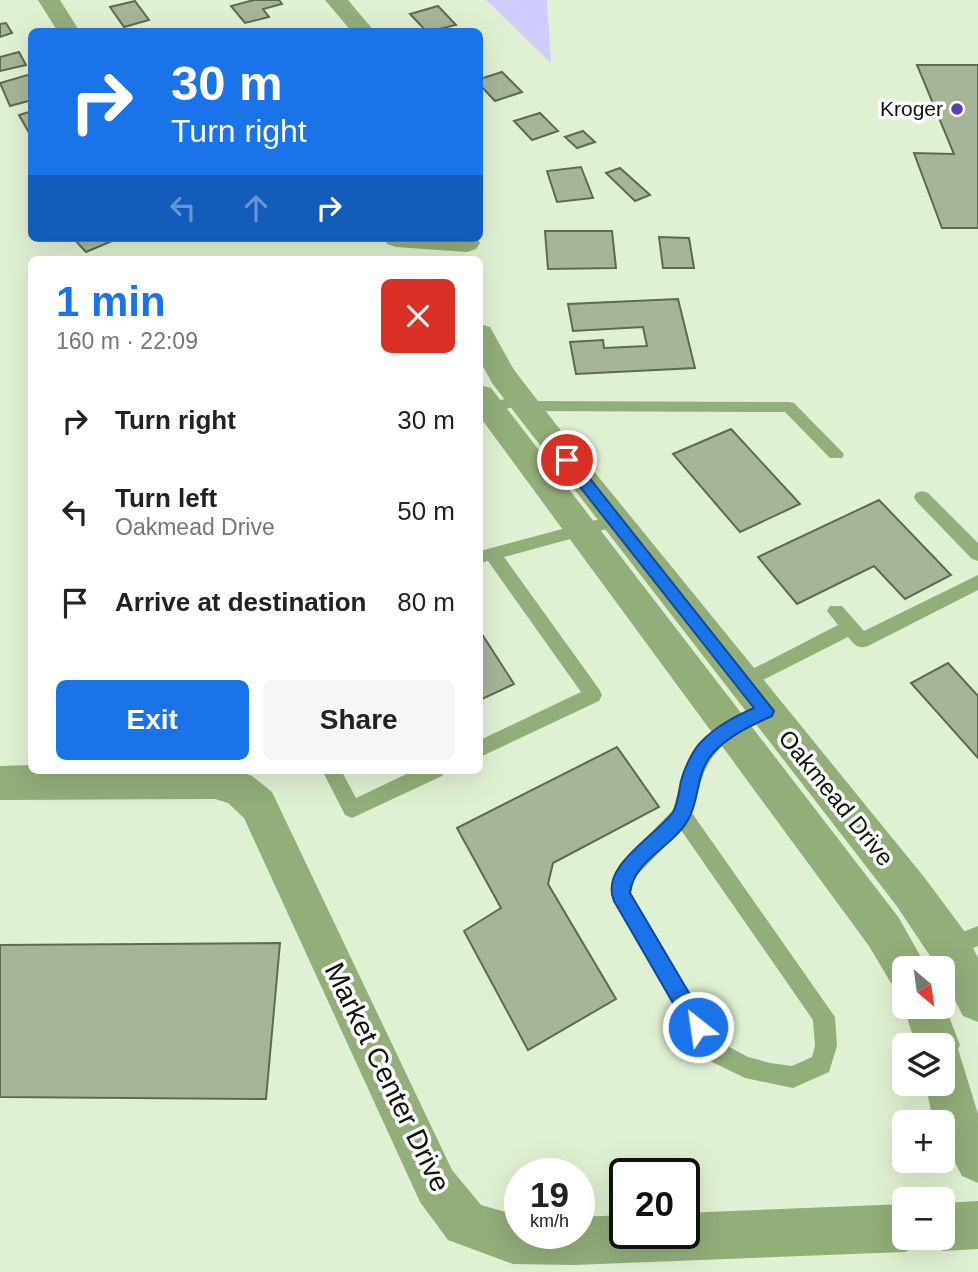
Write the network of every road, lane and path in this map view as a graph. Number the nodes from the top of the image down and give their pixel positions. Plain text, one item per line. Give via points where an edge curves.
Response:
1 (49, 0) edge
2 (336, 0) edge
3 (66, 28) edge
4 (360, 28) edge
5 (419, 242) edge
6 (464, 250) edge
7 (483, 340) edge
8 (499, 404) edge
9 (836, 454) dead end
10 (922, 497) dead end
11 (615, 521) junction
12 (581, 531) junction
13 (978, 554) edge
14 (486, 556) edge
15 (978, 582) edge
16 (836, 611) dead end
17 (850, 627) junction
18 (743, 681) junction
19 (766, 711) junction
20 (729, 728) junction
21 (483, 748) edge
22 (333, 774) edge
23 (426, 774) edge
24 (0, 783) edge
25 (682, 815) junction
26 (964, 942) edge
27 (899, 956) edge
28 (978, 1001) edge
29 (950, 1096) edge
30 (978, 1160) edge
31 (978, 1226) edge
32 (955, 1227) edge
33 (892, 1229) edge

1 - 3 street
2 - 4 street
5 - 6 street
7 - 8 street, Oakmead Drive via 502,376
8 - 9 lane via 789,407
8 - 11 street, Oakmead Drive
8 - 12 street, Oakmead Drive
10 - 13 lane
11 - 12 lane
11 - 18 street, Oakmead Drive
12 - 14 lane
12 - 20 street, Oakmead Drive
14 - 21 lane via 593,695
15 - 17 lane via 862,641
16 - 17 lane
17 - 18 lane
18 - 19 street, Oakmead Drive
19 - 20 lane
19 - 26 street, Oakmead Drive via 910,891
20 - 25 lane via 705,750 691,777
20 - 27 street, Oakmead Drive
22 - 23 lane via 352,809
24 - 33 street, Market Center Drive via 215,782 239,788 257,805 436,1186 465,1223 513,1240 574,1241
25 - 25 lane via 628,870 621,895 710,1049 770,1074 793,1077 811,1070 821,1064 826,1046 824,1017
26 - 28 street, Oakmead Drive
29 - 30 street via 956,1119
31 - 32 street

